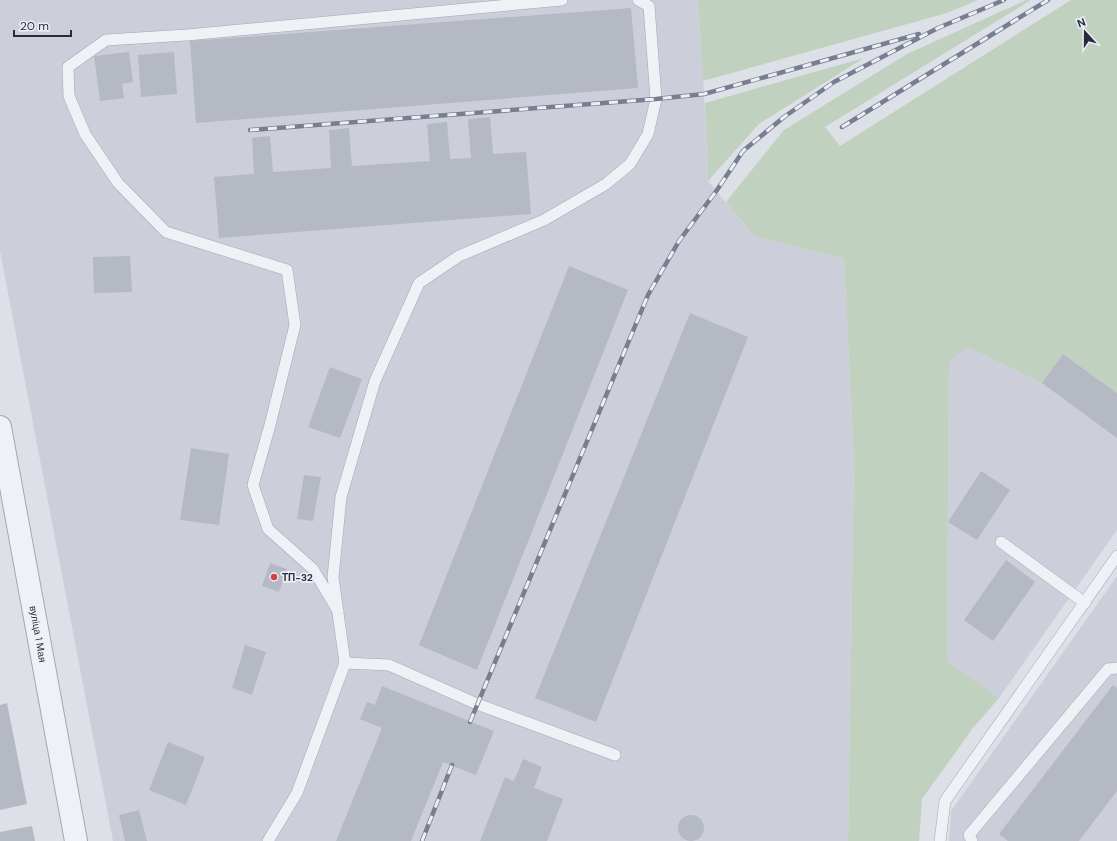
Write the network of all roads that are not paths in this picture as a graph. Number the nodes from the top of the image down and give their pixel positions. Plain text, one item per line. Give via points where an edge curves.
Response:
1 (562, 0) edge
2 (638, 0) edge
3 (0, 427) edge
4 (1000, 542) dead end
5 (1117, 556) edge
6 (1085, 603) junction
7 (338, 611) junction
8 (345, 663) junction
9 (1117, 668) edge
10 (615, 755) dead end
11 (76, 841) edge
12 (268, 841) edge
13 (940, 841) edge
14 (972, 841) edge

1 - 7 lane via 106,40 68,67 69,96 85,134 118,183 166,232 287,270 295,325 253,485 268,529 313,569
2 - 7 lane via 648,6 656,99 648,134 630,164 606,184 544,220 459,256 419,283 375,381 341,497 334,577
3 - 11 street, вуліца 1 Мая
4 - 6 lane
5 - 6 lane
6 - 13 lane via 945,801
7 - 8 lane
8 - 10 lane via 388,665 477,704
8 - 12 lane via 297,793
9 - 14 lane via 1108,669 969,835

